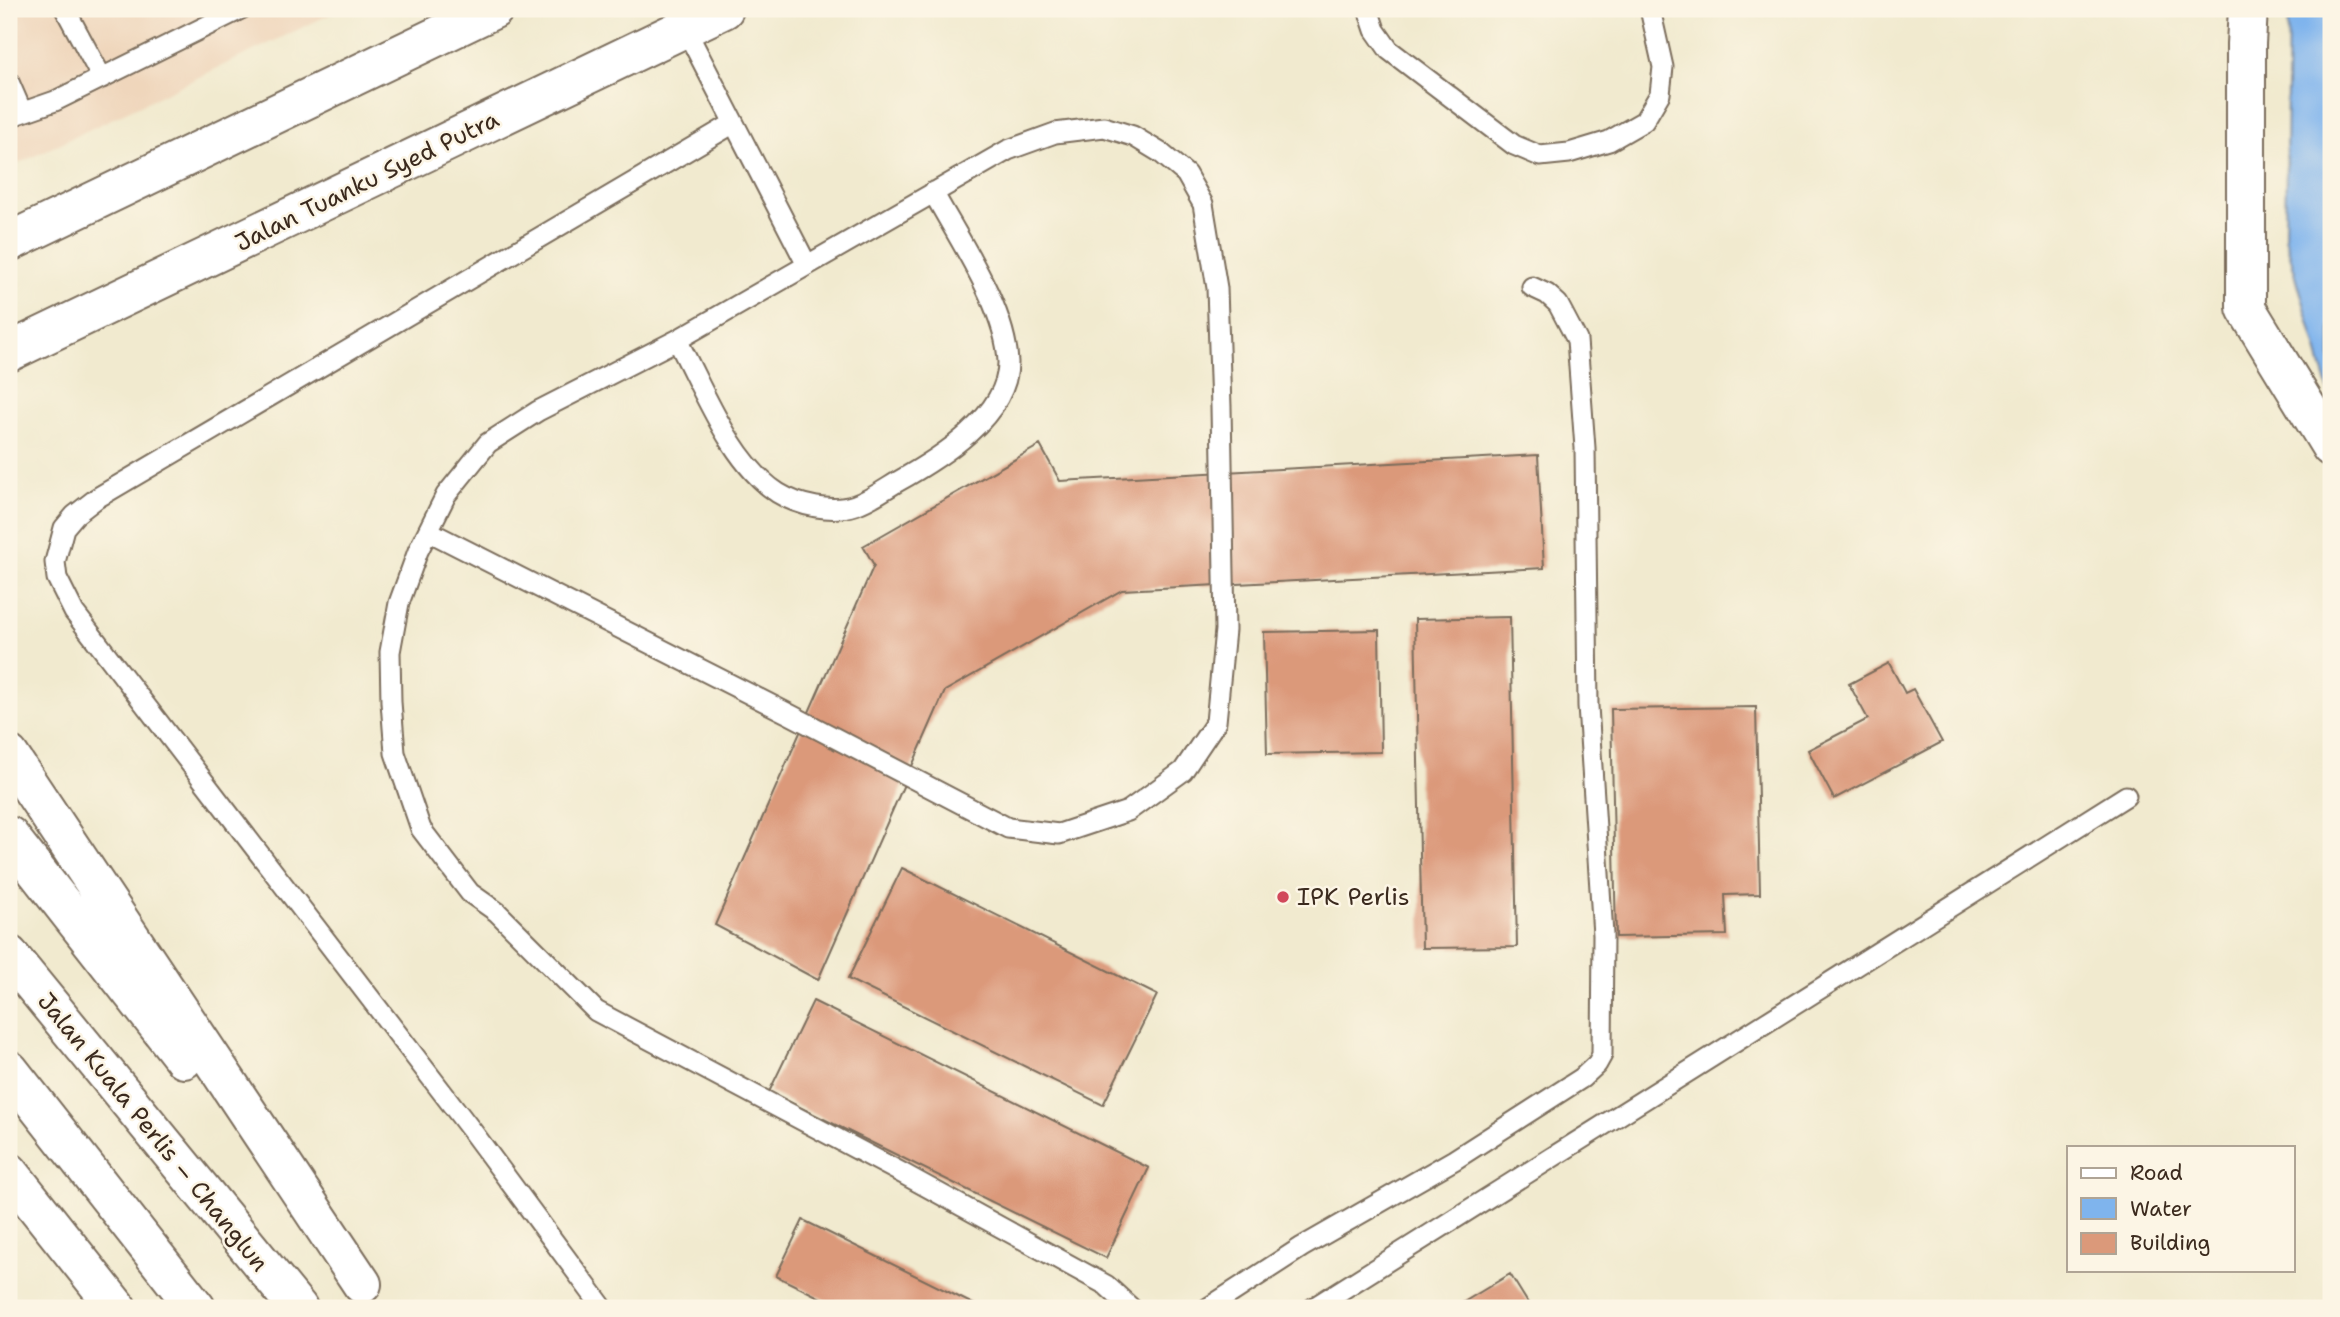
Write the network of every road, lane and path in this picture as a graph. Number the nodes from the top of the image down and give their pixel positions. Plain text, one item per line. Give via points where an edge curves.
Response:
1 (65, 9) edge
2 (241, 9) edge
3 (494, 9) edge
4 (724, 9) edge
5 (1368, 9) edge
6 (1650, 9) edge
7 (2248, 9) edge
8 (685, 28) junction
9 (102, 78) junction
10 (9, 82) edge
11 (15, 115) edge
12 (734, 123) junction
13 (933, 192) junction
14 (9, 242) edge
15 (807, 265) junction
16 (1532, 286) dead end
17 (677, 340) junction
18 (9, 352) edge
19 (2331, 447) edge
20 (428, 531) junction
21 (9, 755) edge
22 (2126, 796) dead end
23 (9, 836) edge
24 (18, 967) edge
25 (9, 1070) edge
26 (9, 1172) edge
27 (371, 1296) edge
28 (117, 1308) edge
29 (196, 1308) edge
30 (298, 1308) edge
31 (603, 1308) edge
32 (1131, 1308) edge
33 (1208, 1308) edge
34 (1313, 1308) edge

1 - 9 lane
2 - 9 lane
3 - 14 main road
4 - 8 main road, Jalan Tuanku Syed Putra
5 - 6 lane via 1389,50 1514,145 1540,156 1609,141 1644,121 1660,94 1663,66
7 - 19 main road via 2246,308
8 - 12 lane
8 - 18 main road, Jalan Tuanku Syed Putra
9 - 11 lane
10 - 11 lane
12 - 15 lane
12 - 31 lane via 97,498 64,528 55,562 57,578 74,612
13 - 15 lane
13 - 17 lane via 986,289 1004,334 1008,364 1003,388 985,416 934,461 887,489 855,505 830,509 781,495 757,478 739,456
13 - 20 lane via 1008,150 1055,134 1104,127 1133,136 1161,153 1186,174 1203,204 1217,288 1221,428 1225,630 1216,722 1183,771 1128,811 1059,834 1008,828
15 - 17 lane
16 - 33 lane via 1558,303 1577,340 1585,448 1588,706 1603,935 1602,1055 1582,1078
17 - 20 lane via 538,411 488,443 446,495
20 - 32 lane via 399,603 390,652 395,753 421,829 470,893 497,912 596,1011 1106,1285
21 - 27 main road
22 - 34 lane
23 - 27 main road
24 - 30 main road, Jalan Kuala Perlis – Changlun
25 - 29 main road
26 - 28 main road

